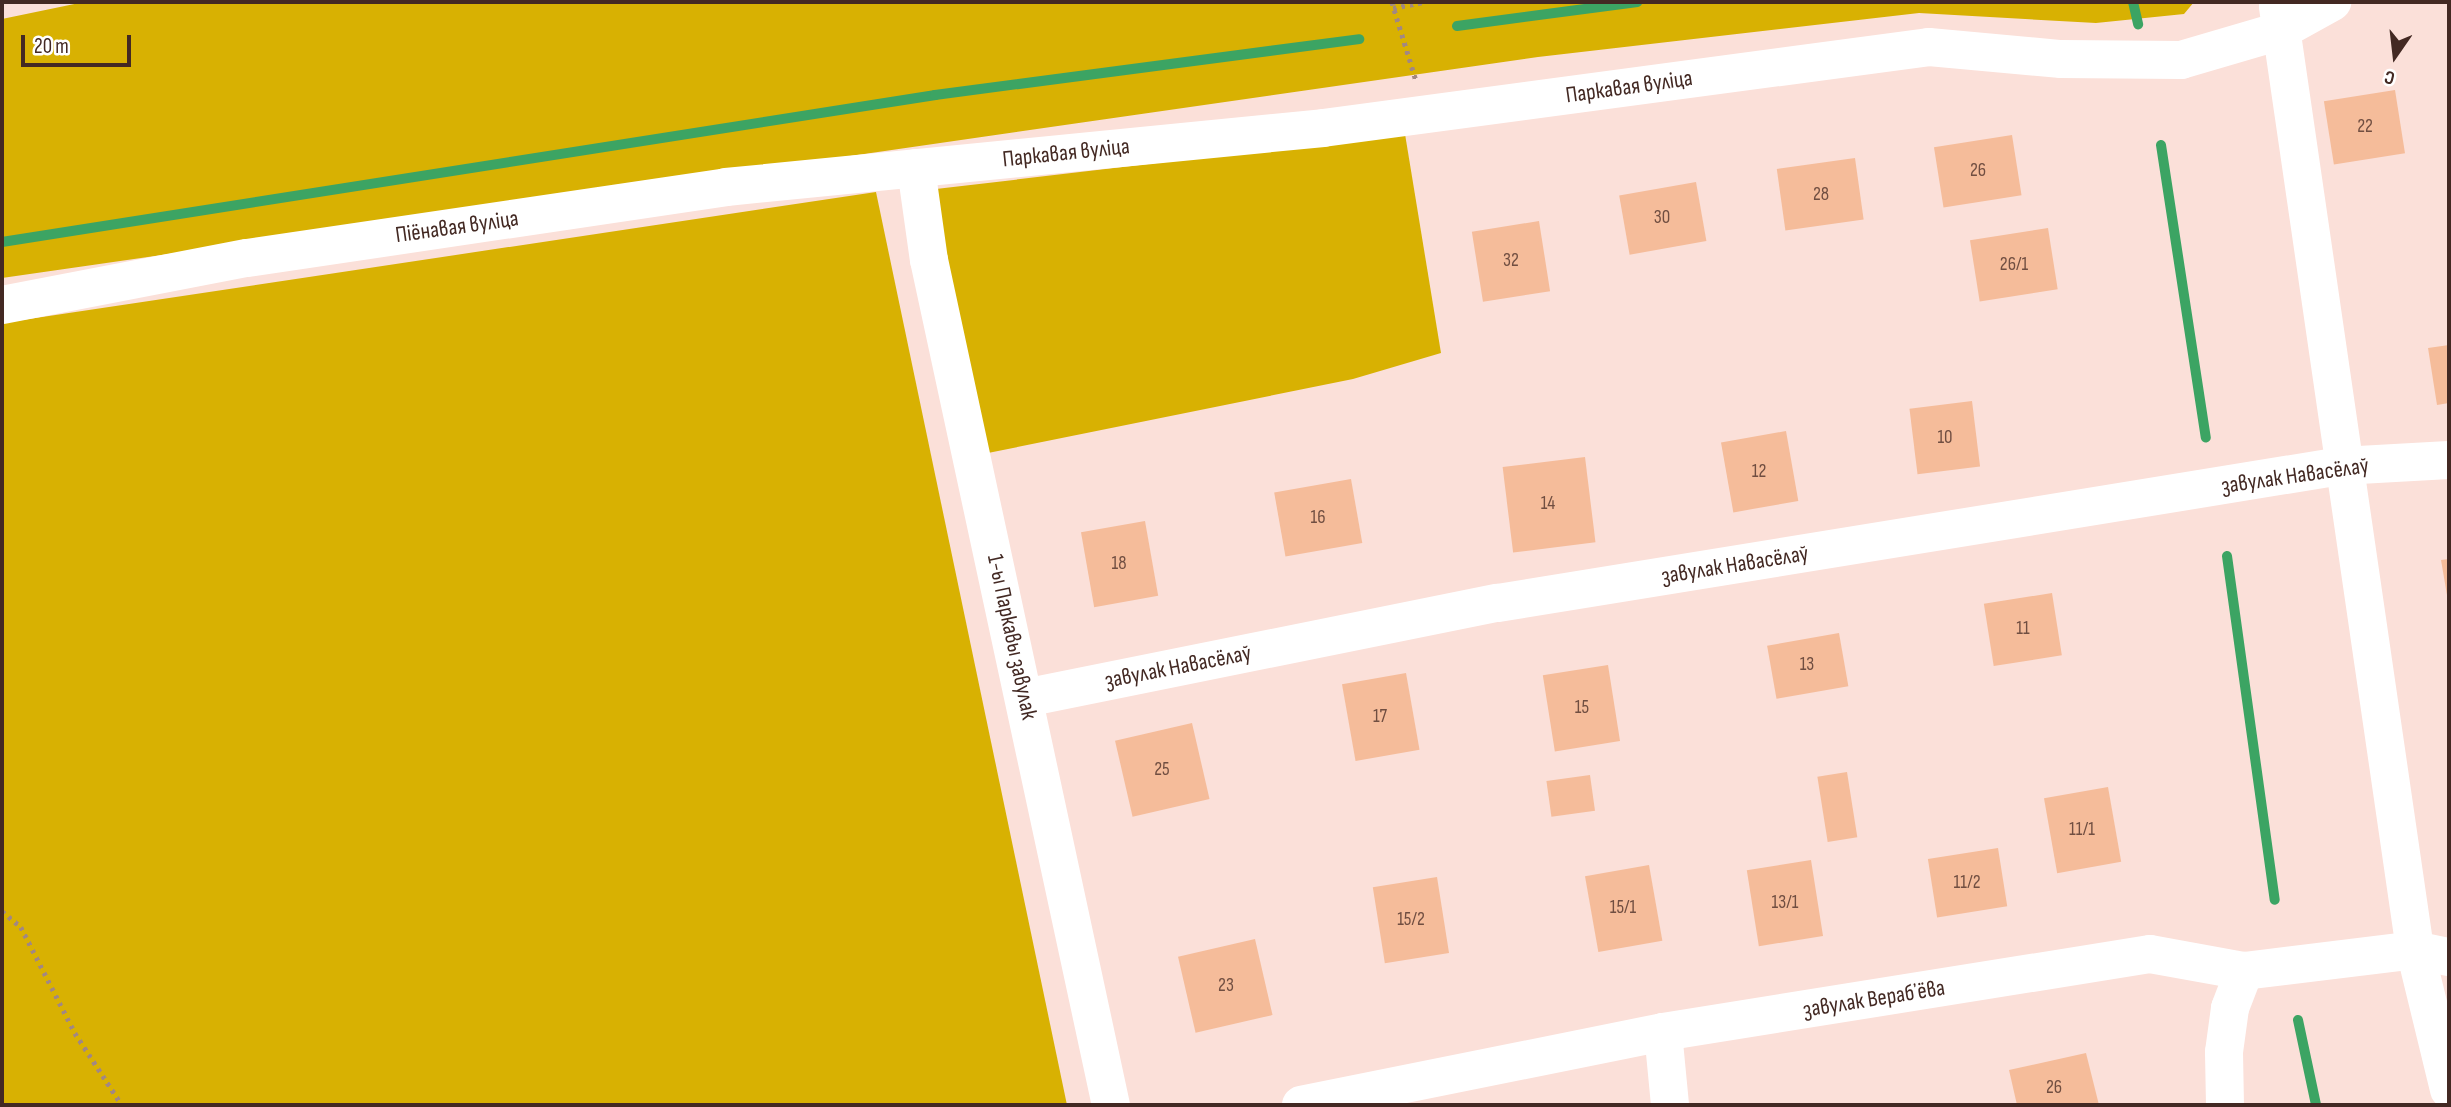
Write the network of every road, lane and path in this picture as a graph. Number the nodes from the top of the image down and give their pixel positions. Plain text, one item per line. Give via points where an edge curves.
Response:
1 (1424, 2) edge
2 (2332, 2) edge
3 (1392, 5) edge
4 (2279, 16) edge
5 (1427, 114) junction
6 (916, 168) junction
7 (2, 305) edge
8 (2449, 460) edge
9 (2342, 466) junction
10 (1025, 698) junction
11 (2, 911) edge
12 (2432, 953) edge
13 (2244, 971) junction
14 (1662, 1032) junction
15 (2449, 1090) edge
16 (122, 1105) edge
17 (1111, 1105) edge
18 (1301, 1105) edge
19 (1670, 1105) edge
20 (2225, 1105) edge

1 - 3 path
2 - 4 street, Паркавая вуліца
3 - 5 path
4 - 5 street, Паркавая вуліца via 2181,60 2061,59 1929,47
4 - 9 street
5 - 6 street, Паркавая вуліца
6 - 7 street, Піёнавая вуліца via 726,187 247,258
6 - 10 street, 1-ы Паркавы завулак via 929,260
8 - 9 street, завулак Навасёлаў
9 - 10 street, завулак Навасёлаў via 1498,603
9 - 12 street
10 - 17 street, 1-ы Паркавы завулак
11 - 16 path via 21,927 75,1033
12 - 13 street, завулак Верабʼёва
12 - 15 street
13 - 14 street, завулак Верабʼёва via 2150,954
13 - 20 street via 2230,1008 2224,1052
14 - 18 street, завулак Верабʼёва
14 - 19 street

